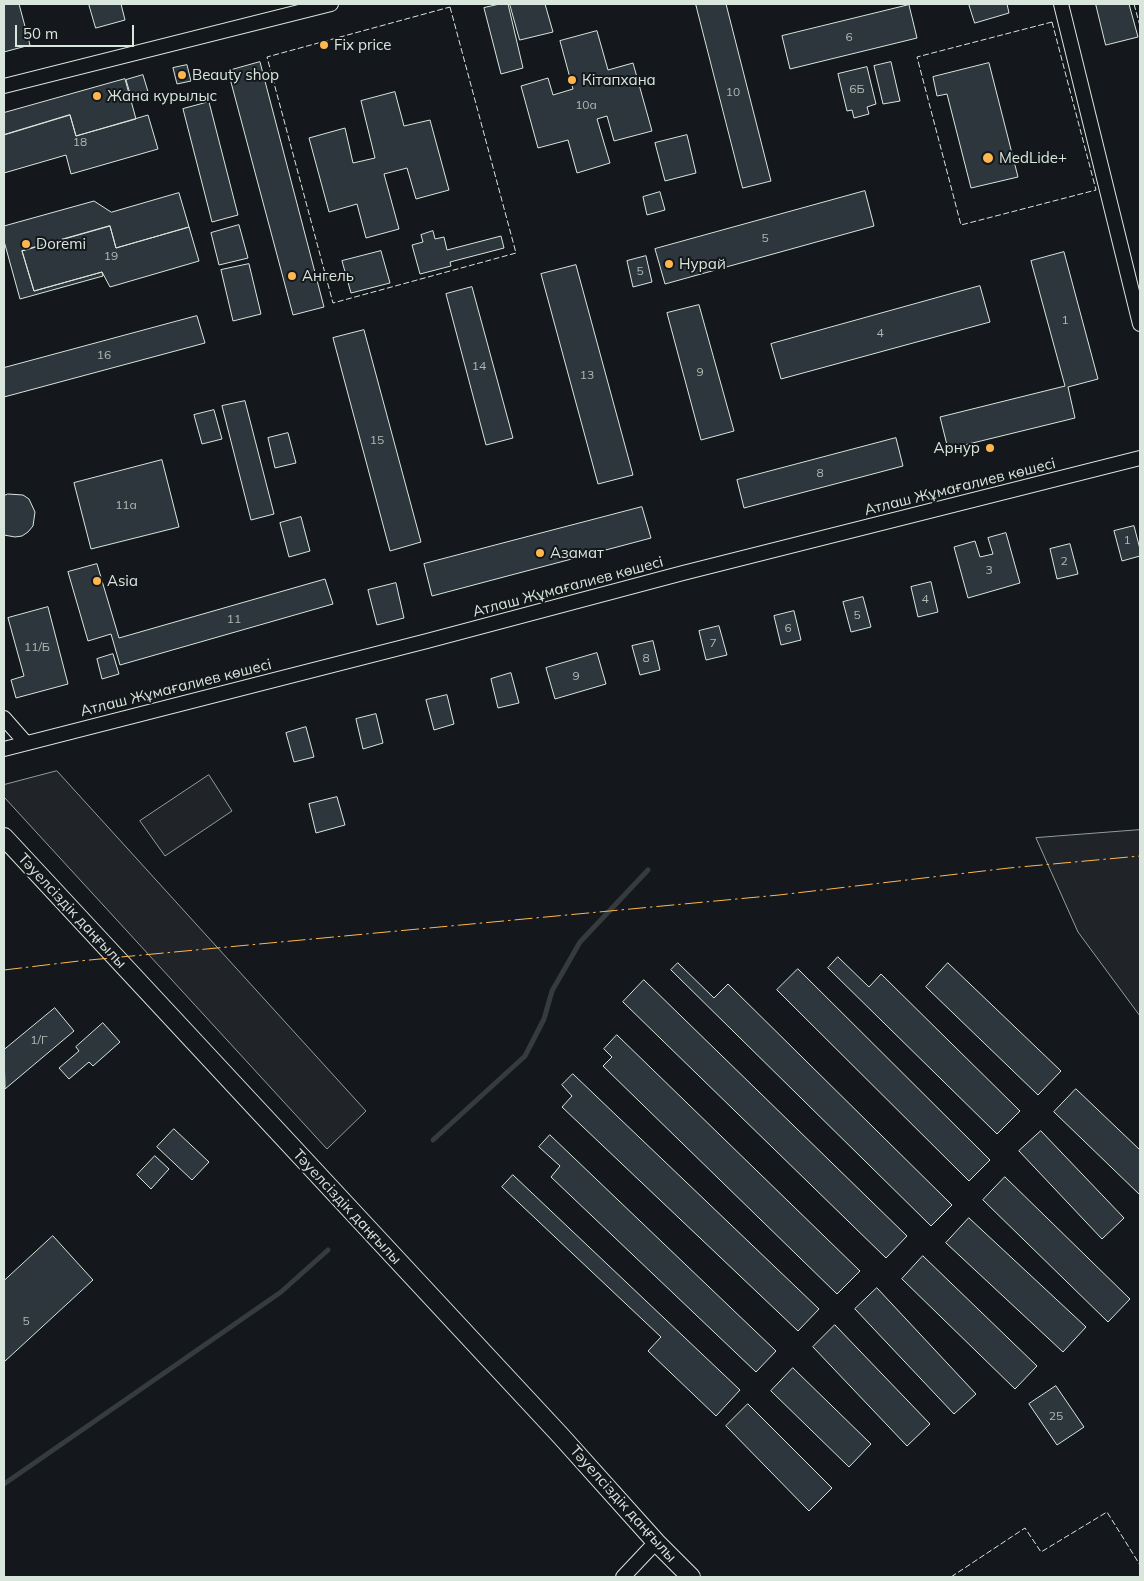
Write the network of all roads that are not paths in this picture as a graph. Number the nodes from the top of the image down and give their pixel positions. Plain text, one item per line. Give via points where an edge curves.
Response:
1 (331, 4) edge
2 (1061, 4) edge
3 (4, 86) edge
4 (1140, 324) edge
5 (1140, 458) edge
6 (4, 718) edge
7 (26, 743) junction
8 (4, 749) edge
9 (4, 837) edge
10 (656, 1542) junction
11 (623, 1577) edge
12 (691, 1577) edge

1 - 3 street
2 - 4 street
5 - 7 street, Атлаш Жұмағалиев көшесі
6 - 7 street
7 - 8 street, Атлаш Жұмағалиев көшесі
9 - 10 street, Тәуелсіздік даңғылы
10 - 11 street
10 - 12 street, Тәуелсіздік даңғылы

